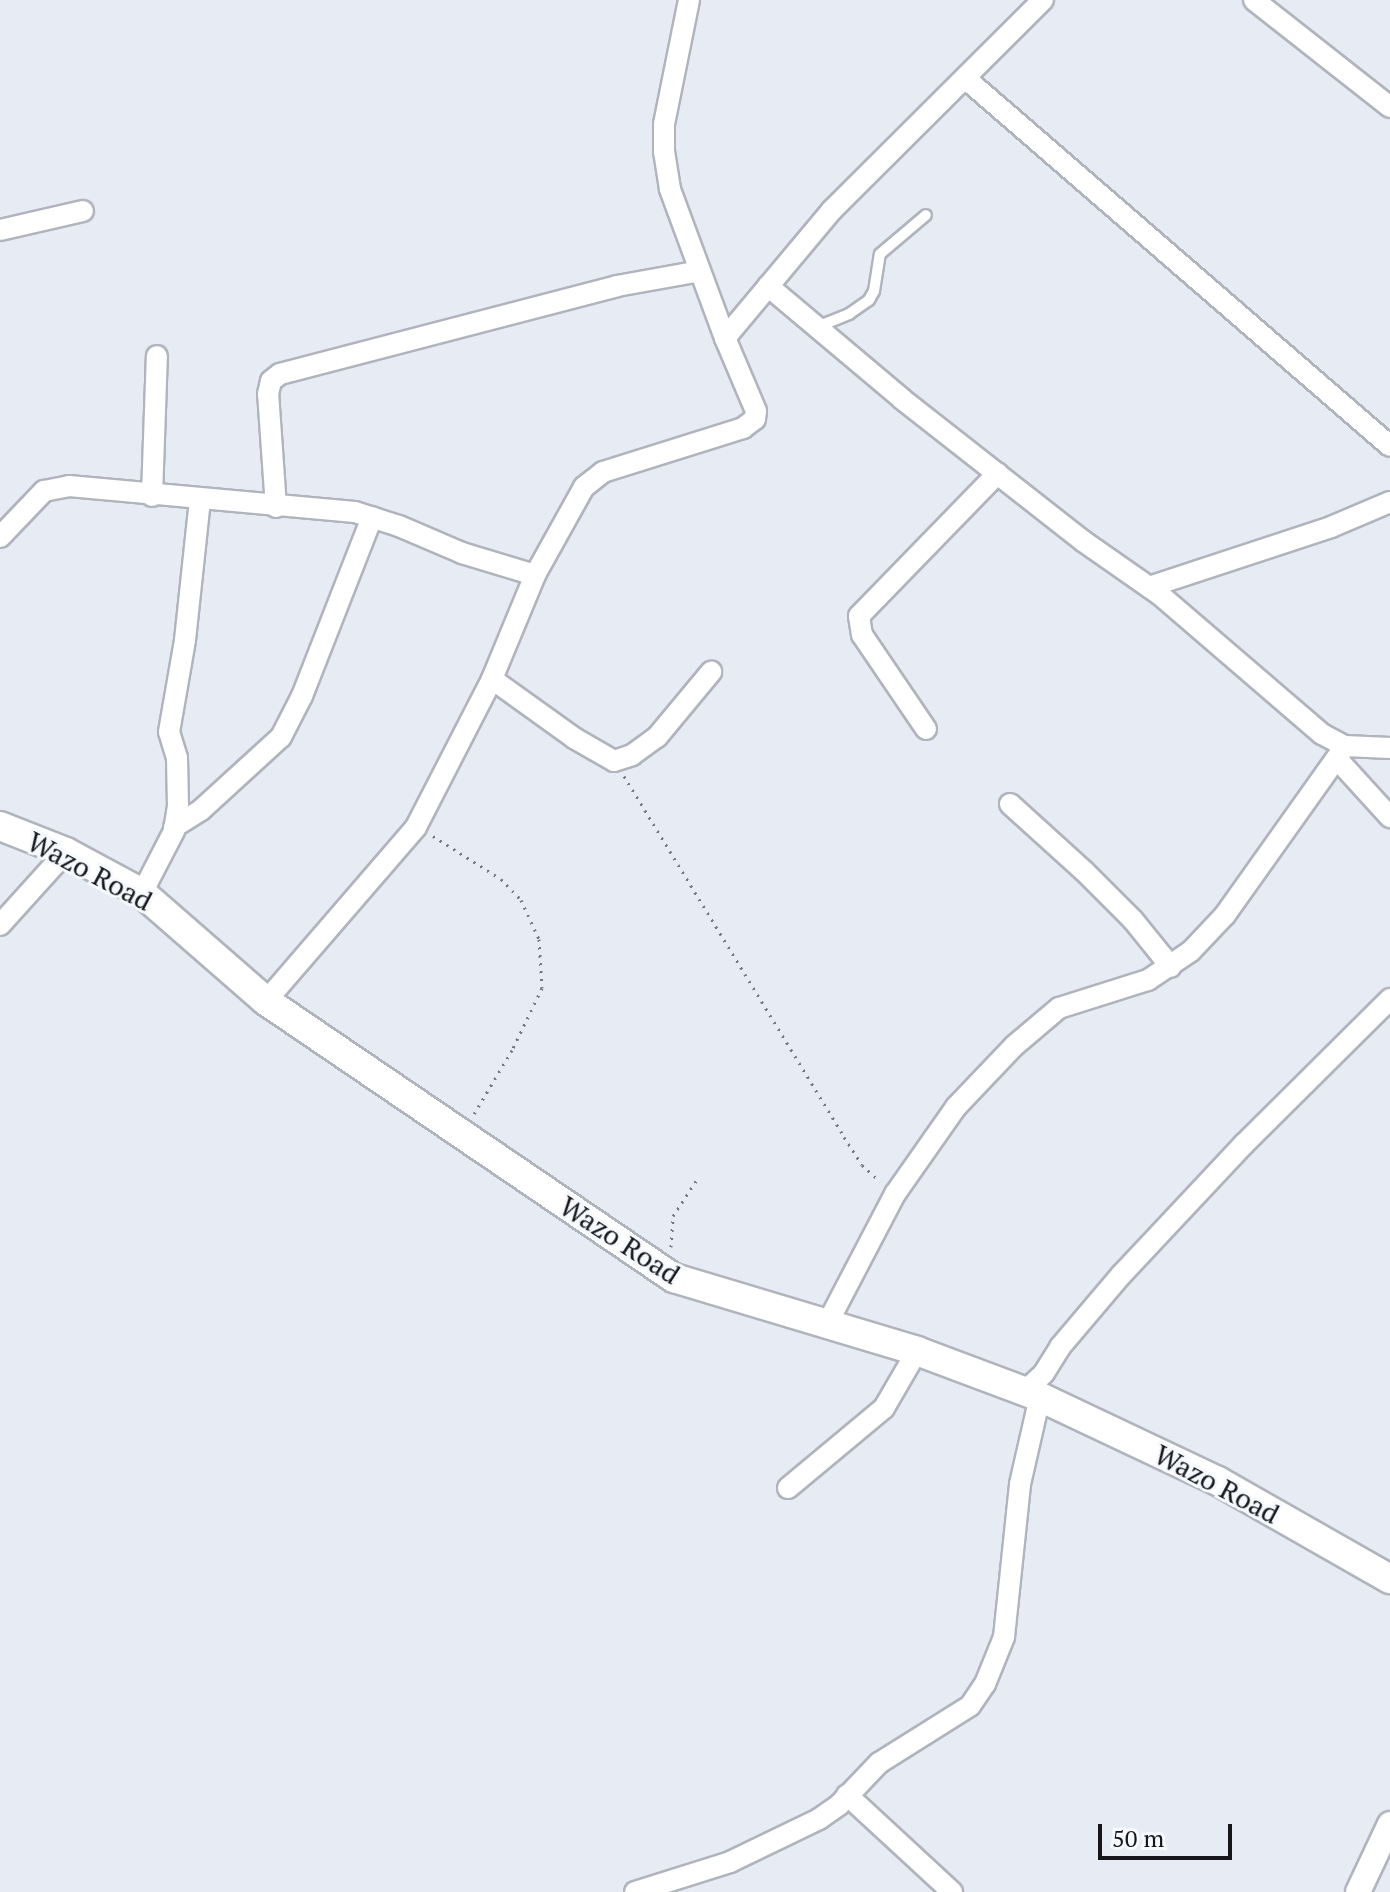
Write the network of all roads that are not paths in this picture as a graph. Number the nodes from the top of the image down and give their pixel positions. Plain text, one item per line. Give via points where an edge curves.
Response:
1 (689, 0) edge
2 (1043, 0) edge
3 (1254, 0) edge
4 (965, 78) junction
5 (1390, 107) edge
6 (83, 211) dead end
7 (926, 215) dead end
8 (0, 230) edge
9 (700, 271) junction
10 (768, 286) junction
11 (817, 327) junction
12 (725, 338) junction
13 (157, 356) dead end
14 (1390, 446) edge
15 (998, 473) junction
16 (152, 496) junction
17 (200, 500) junction
18 (1390, 502) edge
19 (276, 507) junction
20 (372, 517) junction
21 (0, 537) edge
22 (535, 575) junction
23 (1149, 587) junction
24 (711, 672) dead end
25 (492, 679) junction
26 (926, 729) dead end
27 (1390, 748) edge
28 (1341, 753) junction
29 (1010, 804) dead end
30 (1390, 817) edge
31 (0, 826) edge
32 (174, 827) junction
33 (66, 852) junction
34 (142, 893) junction
35 (0, 925) edge
36 (1171, 967) junction
37 (1390, 999) edge
38 (266, 1001) junction
39 (827, 1324) junction
40 (917, 1351) junction
41 (1032, 1394) junction
42 (788, 1488) dead end
43 (1390, 1579) edge
44 (847, 1795) junction
45 (1390, 1824) edge
46 (635, 1892) edge
47 (952, 1892) edge
48 (1358, 1892) edge

1 - 9 street via 664,124 664,152 670,189
2 - 4 street
3 - 5 street
4 - 10 street via 832,210
4 - 14 street
6 - 8 street
7 - 11 lane via 880,254 869,300
9 - 12 street
9 - 19 street via 617,286 280,374 271,381 268,394
10 - 11 street
10 - 12 street
11 - 15 street
12 - 22 street via 756,411 752,423 603,472 574,501
13 - 16 street
15 - 23 street
15 - 26 street via 859,616 862,635
16 - 17 street
16 - 21 street via 69,486 44,491
17 - 19 street
17 - 32 street via 169,732 180,788
18 - 23 street
19 - 20 street
20 - 22 street
20 - 32 street via 281,737 201,810
22 - 25 street
23 - 28 street
24 - 25 street via 657,737 614,761
25 - 38 street via 416,827
27 - 28 street
28 - 30 street
28 - 36 street via 1225,915
29 - 36 street via 1094,880
31 - 33 main road, Wazo Road
32 - 34 street
33 - 34 main road, Wazo Road
33 - 35 street
34 - 38 main road, Wazo Road
36 - 39 street via 1148,980 1074,1001 1041,1020 956,1107 895,1194
37 - 41 street via 1122,1274 1060,1347
38 - 39 main road, Wazo Road via 665,1273
39 - 40 main road, Wazo Road
40 - 41 main road, Wazo Road
40 - 42 street via 884,1408
41 - 43 main road, Wazo Road via 1218,1481
41 - 44 street via 1004,1637 985,1684 970,1706 879,1763
44 - 46 street via 819,1819 730,1862
44 - 47 street
45 - 48 street

